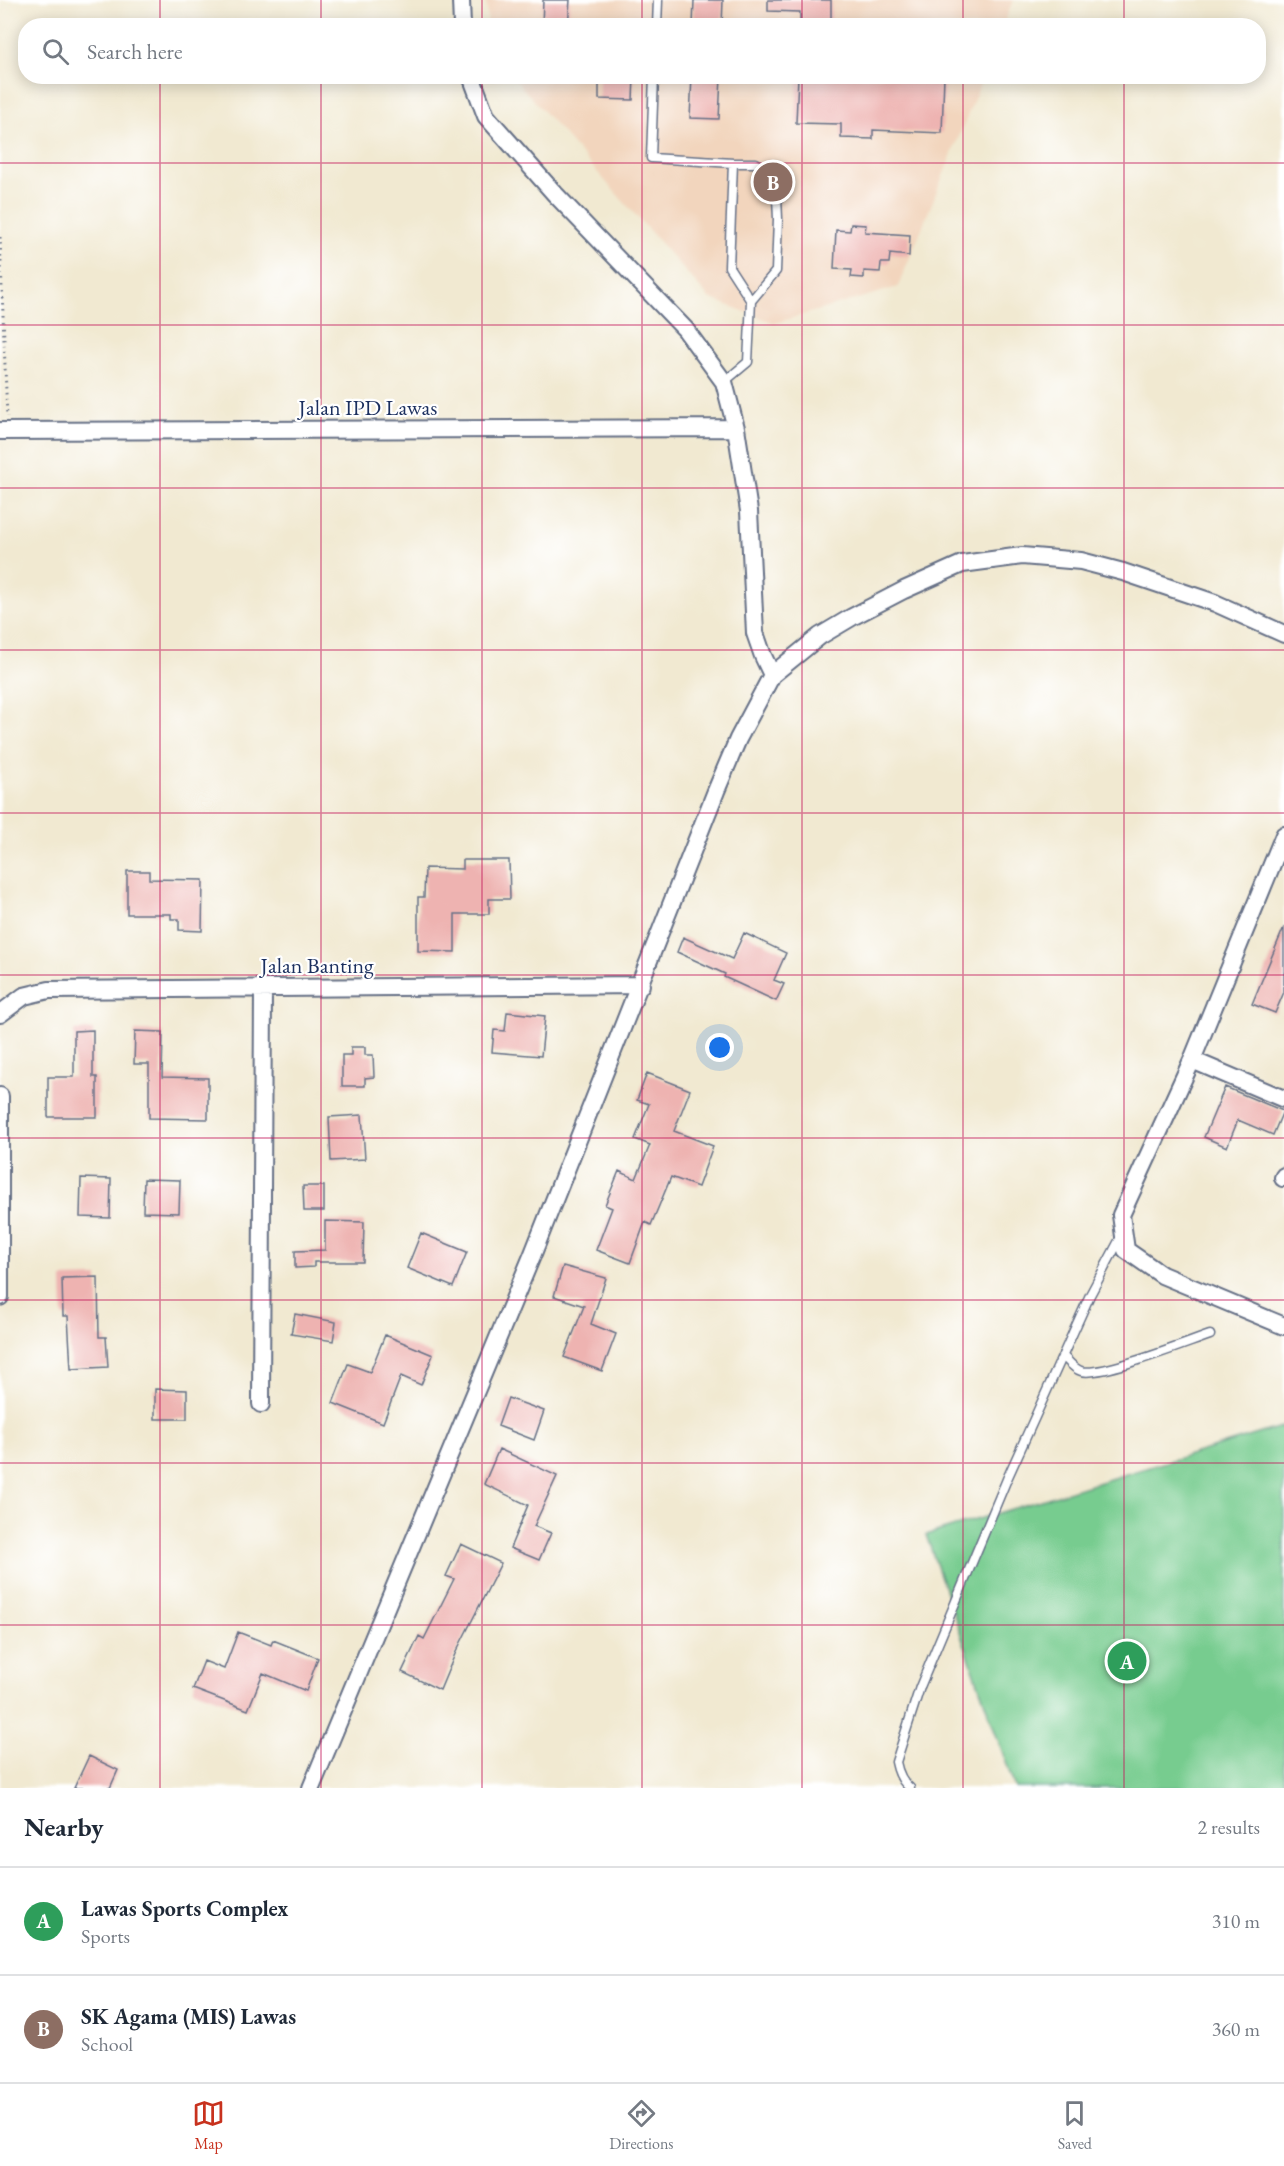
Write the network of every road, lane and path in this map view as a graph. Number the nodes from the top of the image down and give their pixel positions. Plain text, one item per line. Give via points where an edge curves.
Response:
1 (461, 0) edge
2 (658, 0) edge
3 (462, 18) edge
4 (657, 18) edge
5 (474, 84) edge
6 (654, 84) edge
7 (733, 164) junction
8 (0, 237) edge
9 (751, 301) junction
10 (724, 382) junction
11 (736, 428) junction
12 (4, 431) edge
13 (1284, 634) edge
14 (771, 675) junction
15 (1284, 835) edge
16 (641, 984) junction
17 (263, 988) junction
18 (0, 1014) edge
19 (1192, 1060) junction
20 (0, 1096) edge
21 (1284, 1099) edge
22 (1124, 1233) junction
23 (0, 1254) edge
24 (0, 1297) edge
25 (1284, 1326) edge
26 (1210, 1335) dead end
27 (1063, 1356) junction
28 (261, 1404) dead end
29 (311, 1788) edge
30 (910, 1788) edge

1 - 3 street
2 - 4 lane
5 - 10 street via 486,116 685,329
6 - 7 lane via 651,158
7 - 9 lane via 729,267
7 - 9 lane via 756,163 777,175 776,271
8 - 12 path
9 - 10 lane via 748,362
10 - 11 street
11 - 12 street, Jalan IPD Lawas
11 - 14 street via 749,511 755,633
13 - 14 street via 1215,603 1123,572 1081,561 1022,556 962,564 904,590 820,636
14 - 16 street via 716,790
15 - 19 street
16 - 17 street, Jalan Banting
16 - 29 street
17 - 18 street, Jalan Banting via 49,990 24,996
17 - 28 street
19 - 21 street
19 - 22 street via 1121,1215
20 - 23 street
22 - 25 street via 1126,1250 1162,1275
22 - 27 lane
23 - 24 street
26 - 27 lane via 1088,1372 1078,1371
27 - 30 lane via 920,1687 896,1762 898,1773

